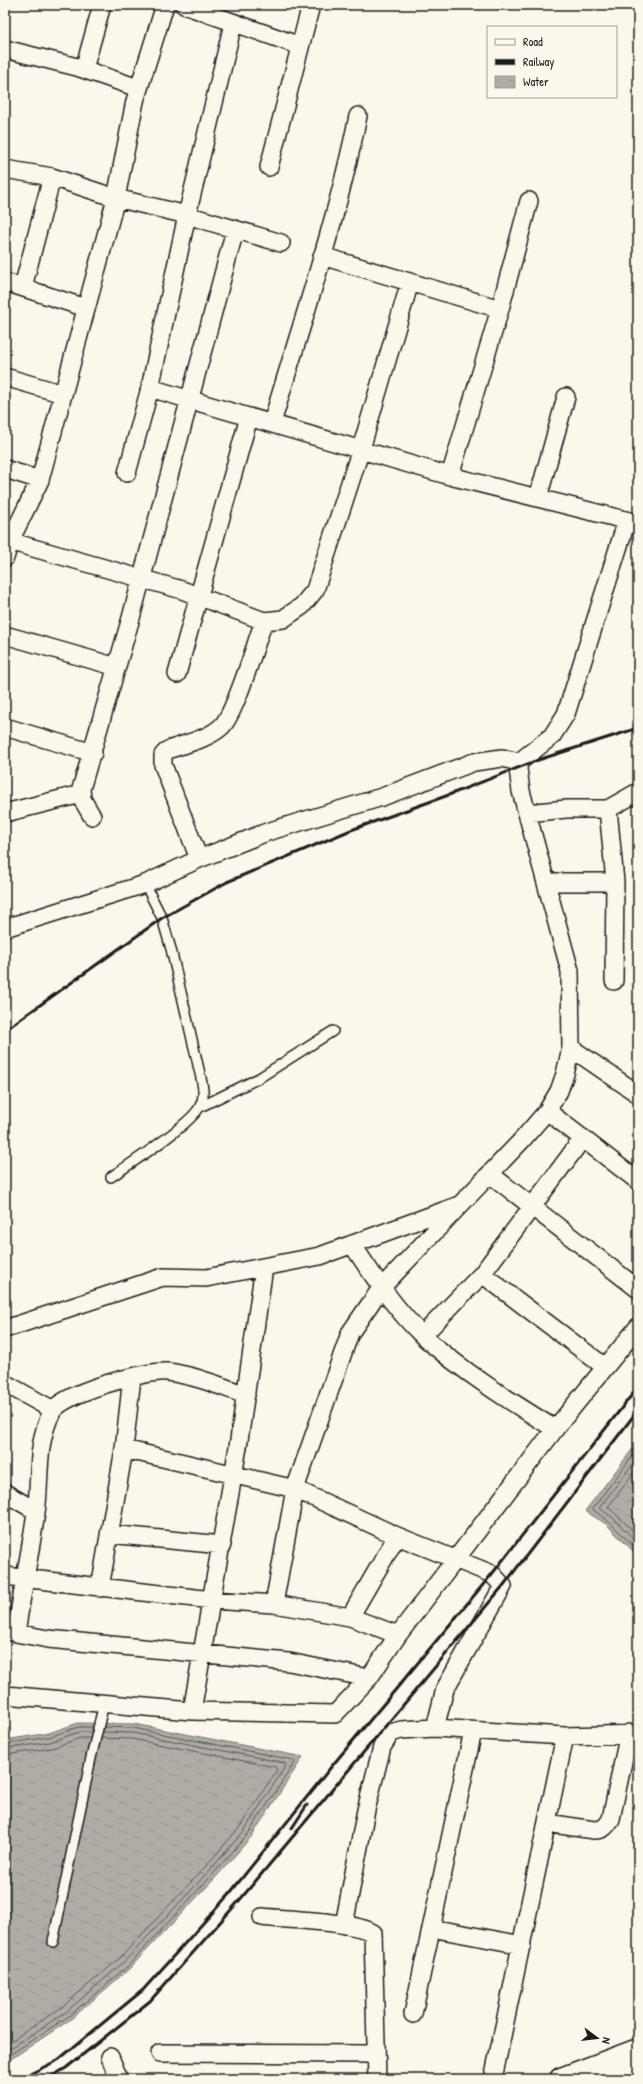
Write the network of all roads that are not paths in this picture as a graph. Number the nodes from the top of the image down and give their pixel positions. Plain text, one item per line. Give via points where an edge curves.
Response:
1 (102, 5) edge
2 (165, 5) edge
3 (184, 5) edge
4 (311, 5) edge
5 (233, 24) junction
6 (300, 46) junction
7 (5, 49) edge
8 (84, 69) junction
9 (138, 88) junction
10 (358, 116) dead end
11 (269, 167) dead end
12 (5, 169) edge
13 (52, 177) junction
14 (116, 198) junction
15 (529, 201) dead end
16 (187, 215) junction
17 (235, 230) junction
18 (281, 243) dead end
19 (322, 256) junction
20 (5, 282) edge
21 (410, 282) junction
22 (23, 288) junction
23 (86, 308) junction
24 (500, 309) junction
25 (5, 377) edge
26 (150, 388) junction
27 (63, 394) junction
28 (566, 397) dead end
29 (190, 400) junction
30 (249, 417) junction
31 (272, 424) junction
32 (360, 450) junction
33 (5, 469) edge
34 (127, 473) dead end
35 (450, 476) junction
36 (40, 480) junction
37 (538, 498) junction
38 (632, 522) edge
39 (8, 540) edge
40 (5, 558) edge
41 (142, 579) junction
42 (198, 597) junction
43 (264, 621) junction
44 (5, 635) edge
45 (117, 667) junction
46 (177, 674) dead end
47 (5, 727) edge
48 (93, 753) junction
49 (519, 762) junction
50 (638, 792) edge
51 (81, 794) junction
52 (608, 809) junction
53 (5, 813) edge
54 (527, 813) junction
55 (92, 816) dead end
56 (199, 859) junction
57 (547, 882) junction
58 (615, 882) junction
59 (145, 884) junction
60 (5, 928) edge
61 (614, 981) dead end
62 (333, 1031) dead end
63 (572, 1048) junction
64 (638, 1094) edge
65 (200, 1107) junction
66 (548, 1110) junction
67 (583, 1138) junction
68 (490, 1174) junction
69 (111, 1178) dead end
70 (638, 1181) edge
71 (460, 1204) junction
72 (531, 1206) junction
73 (352, 1244) junction
74 (264, 1267) junction
75 (482, 1274) junction
76 (381, 1288) junction
77 (638, 1289) edge
78 (638, 1327) edge
79 (5, 1329) edge
80 (423, 1335) junction
81 (605, 1367) junction
82 (132, 1377) junction
83 (8, 1384) dead end
84 (246, 1395) junction
85 (53, 1410) junction
86 (555, 1429) junction
87 (124, 1449) junction
88 (234, 1473) junction
89 (295, 1489) junction
90 (5, 1493) edge
91 (36, 1511) junction
92 (109, 1534) junction
93 (397, 1536) junction
94 (222, 1544) junction
95 (456, 1559) junction
96 (5, 1576) edge
97 (25, 1579) junction
98 (100, 1588) junction
99 (212, 1600) junction
100 (274, 1604) junction
101 (350, 1617) junction
102 (10, 1632) edge
103 (398, 1635) junction
104 (202, 1654) junction
105 (369, 1678) junction
106 (5, 1695) edge
107 (104, 1703) junction
108 (192, 1711) junction
109 (434, 1728) junction
110 (473, 1731) junction
111 (633, 1734) edge
112 (565, 1736) junction
113 (548, 1823) junction
114 (262, 1918) dead end
115 (344, 1925) junction
116 (431, 1928) junction
117 (53, 1942) dead end
118 (522, 1945) junction
119 (413, 2014) dead end
120 (638, 2050) edge
121 (160, 2053) dead end
122 (376, 2054) junction
123 (110, 2057) dead end
124 (638, 2062) edge
125 (638, 2076) edge
126 (119, 2079) edge
127 (377, 2079) edge
128 (493, 2079) edge
129 (561, 2079) edge
130 (595, 2079) edge
131 (631, 2079) edge

1 - 8 street
2 - 9 street
3 - 5 street
4 - 6 street
5 - 6 street
5 - 16 street
6 - 11 street
7 - 8 street
8 - 9 street
9 - 14 street
10 - 19 street
12 - 13 street
13 - 14 street
13 - 22 street
14 - 16 street
14 - 23 street
15 - 24 street
16 - 17 street
16 - 26 street
17 - 18 street
17 - 29 street
19 - 21 street
19 - 31 street
20 - 22 street
21 - 24 street
21 - 32 street
22 - 23 street
23 - 27 street
24 - 35 street
25 - 27 street
26 - 29 street
26 - 34 street
27 - 36 street
28 - 37 street
29 - 30 street
29 - 41 street
30 - 31 street
30 - 42 street
31 - 32 street
32 - 35 street
32 - 43 street via 315,590 302,606 283,619
33 - 36 street
35 - 37 street
36 - 39 street
37 - 38 street
38 - 49 street via 566,714 552,736
39 - 40 street
39 - 41 street
41 - 42 street
41 - 45 street
42 - 43 street
42 - 46 street
43 - 56 street via 232,711 222,727 168,750 163,755 163,765
44 - 45 street
45 - 48 street
47 - 48 street
48 - 51 street
49 - 54 street via 521,791
49 - 56 street via 502,758 474,762 382,797 268,832
50 - 52 street
51 - 53 street
51 - 55 street
52 - 54 street via 566,809
52 - 58 street
54 - 57 street
56 - 59 street
57 - 58 street
57 - 63 street via 570,971
58 - 61 street
59 - 60 street
59 - 65 lane via 162,918 171,948 201,1078 204,1096
62 - 65 lane via 259,1078
63 - 64 street
63 - 66 street via 559,1091
65 - 69 lane via 189,1120
66 - 67 street
66 - 68 street
67 - 70 street
67 - 72 street
68 - 71 street
68 - 72 street
71 - 73 street
71 - 76 street
72 - 75 street
72 - 77 street
73 - 74 street via 320,1256
73 - 76 street
74 - 79 street via 206,1278 164,1277
74 - 84 street
75 - 80 street
75 - 81 street
76 - 80 street
76 - 89 street via 350,1333
78 - 81 street
80 - 86 street via 455,1362
81 - 86 street
82 - 84 street via 156,1372 177,1373
82 - 85 street via 76,1394
82 - 87 street
83 - 85 street
84 - 88 street
85 - 91 street via 46,1425 40,1452
86 - 95 street
87 - 88 street
87 - 92 street
88 - 89 street
88 - 94 street
89 - 93 street
89 - 100 street
90 - 91 street
91 - 97 street
92 - 94 street
92 - 98 street
93 - 95 street
93 - 101 street
94 - 99 street
95 - 103 street
95 - 109 street via 492,1574 503,1586 445,1689
96 - 97 street
97 - 98 street
97 - 102 street
98 - 99 street
99 - 100 street
99 - 104 street
100 - 101 street
101 - 103 street
102 - 104 street via 48,1639
103 - 105 street
104 - 105 street via 290,1662
104 - 108 street
105 - 108 street via 335,1714
106 - 107 street
107 - 108 street
107 - 117 lane
109 - 110 street
109 - 115 street via 391,1733 382,1747 366,1810
110 - 112 street
110 - 116 street
111 - 112 street
111 - 113 street via 611,1819 606,1827 594,1830
112 - 113 street
113 - 118 street
114 - 115 street
115 - 122 street via 373,1933
116 - 118 street
116 - 119 street
118 - 128 street
120 - 129 street
121 - 122 street
122 - 127 street
123 - 126 street
124 - 130 street
125 - 131 street

